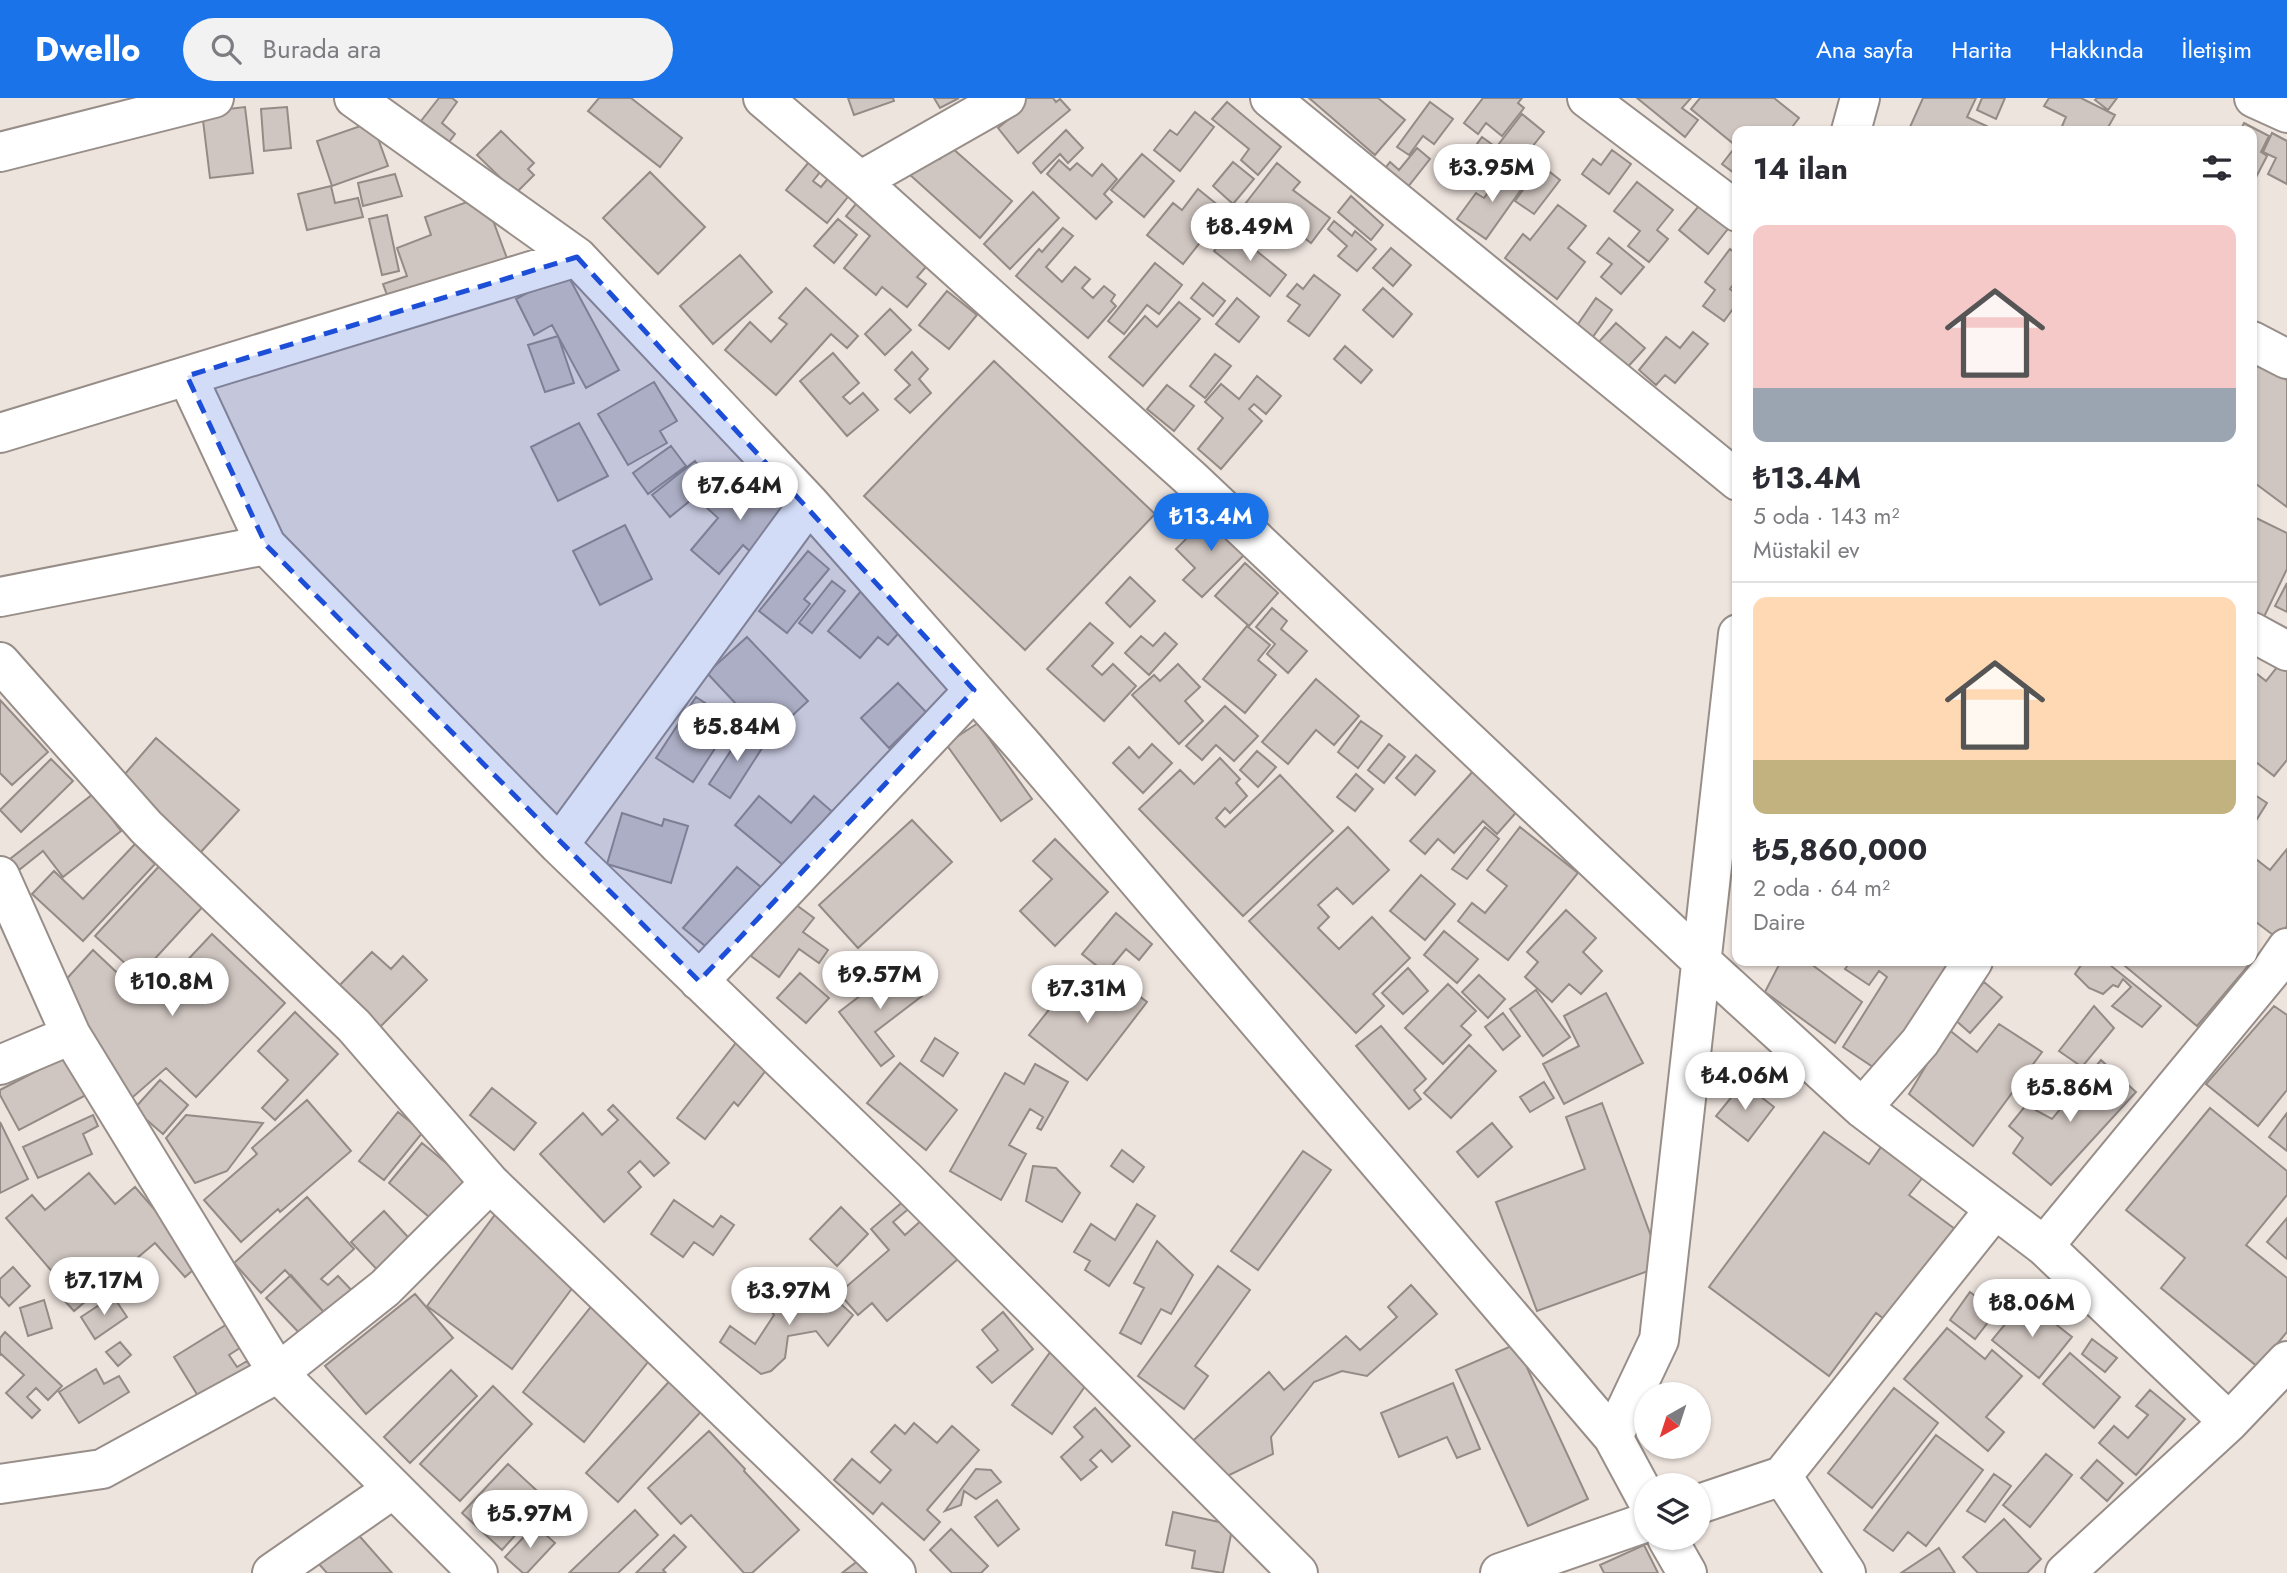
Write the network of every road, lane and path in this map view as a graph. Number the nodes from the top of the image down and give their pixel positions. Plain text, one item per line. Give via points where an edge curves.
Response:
1 (214, 98) edge
2 (354, 98) edge
3 (763, 98) edge
4 (1006, 98) edge
5 (1270, 98) edge
6 (1587, 98) edge
7 (2253, 98) edge
8 (2287, 113) edge
9 (0, 152) edge
10 (860, 181) junction
11 (1732, 207) edge
12 (578, 257) junction
13 (2257, 344) edge
14 (2287, 359) edge
15 (187, 376) junction
16 (0, 433) edge
17 (1732, 476) edge
18 (809, 503) junction
19 (266, 545) junction
20 (0, 597) edge
21 (2257, 635) edge
22 (2287, 651) edge
23 (0, 662) edge
24 (1732, 685) edge
25 (974, 690) junction
26 (559, 845) junction
27 (0, 876) edge
28 (1700, 960) junction
29 (2274, 965) edge
30 (1970, 966) edge
31 (699, 981) junction
32 (71, 1035) junction
33 (0, 1065) edge
34 (1862, 1108) junction
35 (490, 1183) junction
36 (1995, 1209) junction
37 (2044, 1246) junction
38 (2287, 1361) edge
39 (278, 1373) junction
40 (2229, 1422) junction
41 (1613, 1437) junction
42 (1634, 1476) edge
43 (1782, 1476) junction
44 (0, 1484) edge
45 (393, 1489) junction
46 (1711, 1500) edge
47 (1634, 1527) edge
48 (1674, 1550) edge
49 (272, 1573) edge
50 (478, 1573) edge
51 (896, 1573) edge
52 (1298, 1573) edge
53 (1500, 1573) edge
54 (1687, 1573) edge
55 (1846, 1573) edge
56 (2065, 1573) edge

1 - 9 street
2 - 12 street
3 - 10 street
4 - 10 street
5 - 17 street
6 - 11 street
7 - 8 street
10 - 28 street via 1189,477
12 - 15 street
12 - 18 street
13 - 14 street
15 - 16 street
15 - 19 street
18 - 25 street
18 - 26 street
19 - 20 street
19 - 26 street
21 - 22 street
23 - 35 street via 146,827 354,1026
24 - 28 street
25 - 31 street
25 - 41 street
26 - 31 street
27 - 32 street
28 - 34 street
28 - 41 street via 1659,1340
29 - 37 street
30 - 34 street via 1920,1042
31 - 52 street via 906,1180
32 - 33 street
32 - 39 street
34 - 36 street
35 - 39 street via 385,1288
35 - 51 street
36 - 37 street
36 - 43 street
37 - 40 street
38 - 40 street
39 - 44 street via 102,1469
39 - 45 street
40 - 56 street
41 - 42 street
43 - 46 street
43 - 55 street
45 - 49 street
45 - 50 street
47 - 53 street
48 - 54 street

